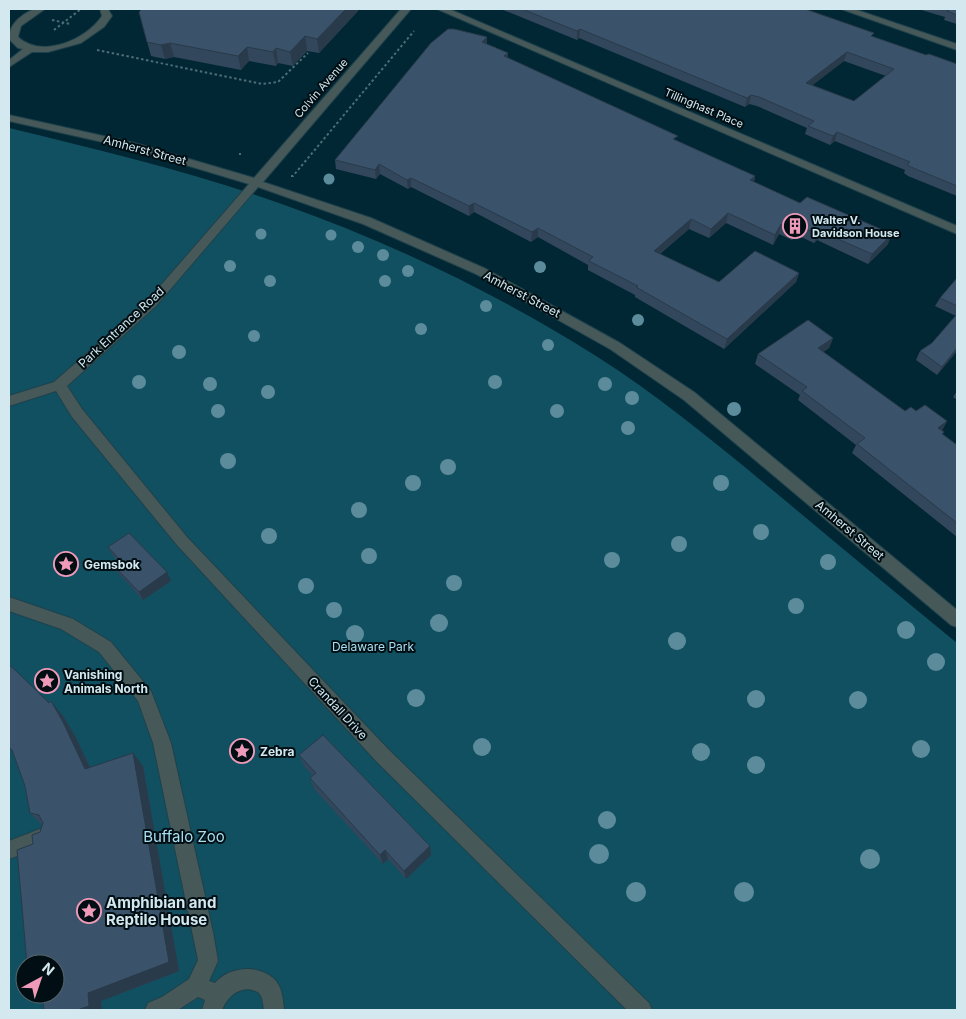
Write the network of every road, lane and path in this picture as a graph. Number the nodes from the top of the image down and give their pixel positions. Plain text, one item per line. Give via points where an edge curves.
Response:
1 (40, 9) edge
2 (81, 9) edge
3 (104, 9) edge
4 (406, 9) edge
5 (442, 9) edge
6 (846, 9) edge
7 (45, 19) dead end
8 (63, 23) junction
9 (72, 24) dead end
10 (416, 29) dead end
11 (50, 33) dead end
12 (957, 48) edge
13 (30, 49) junction
14 (94, 50) dead end
15 (308, 53) edge
16 (9, 64) edge
17 (9, 118) edge
18 (293, 176) dead end
19 (255, 182) junction
20 (957, 230) edge
21 (59, 385) junction
22 (9, 401) edge
23 (9, 604) edge
24 (957, 620) edge
25 (45, 836) edge
26 (9, 850) edge
27 (196, 986) junction
28 (215, 1002) edge
29 (155, 1010) edge
30 (274, 1010) edge
31 (642, 1010) edge

1 - 13 street via 23,19 13,34 16,42
2 - 8 path
3 - 13 street via 105,21 83,39 61,47
4 - 19 street, Colvin Avenue
5 - 20 street, Tillinghast Place
6 - 12 street
7 - 8 path
8 - 9 path
8 - 11 path
10 - 18 path
13 - 16 street
14 - 15 path via 262,84 278,82
17 - 19 street, Amherst Street via 131,145
19 - 21 street, Park Entrance Road via 152,303
19 - 24 street, Amherst Street via 367,221 480,271 615,346 689,396
21 - 22 street, Park Entrance Road
21 - 31 street, Crandall Drive via 77,413 209,570 382,755
23 - 27 street via 67,624 105,647 145,697 163,749 203,932 208,961
25 - 26 street
27 - 28 street
27 - 29 street
28 - 30 street via 228,983 253,978 272,994

